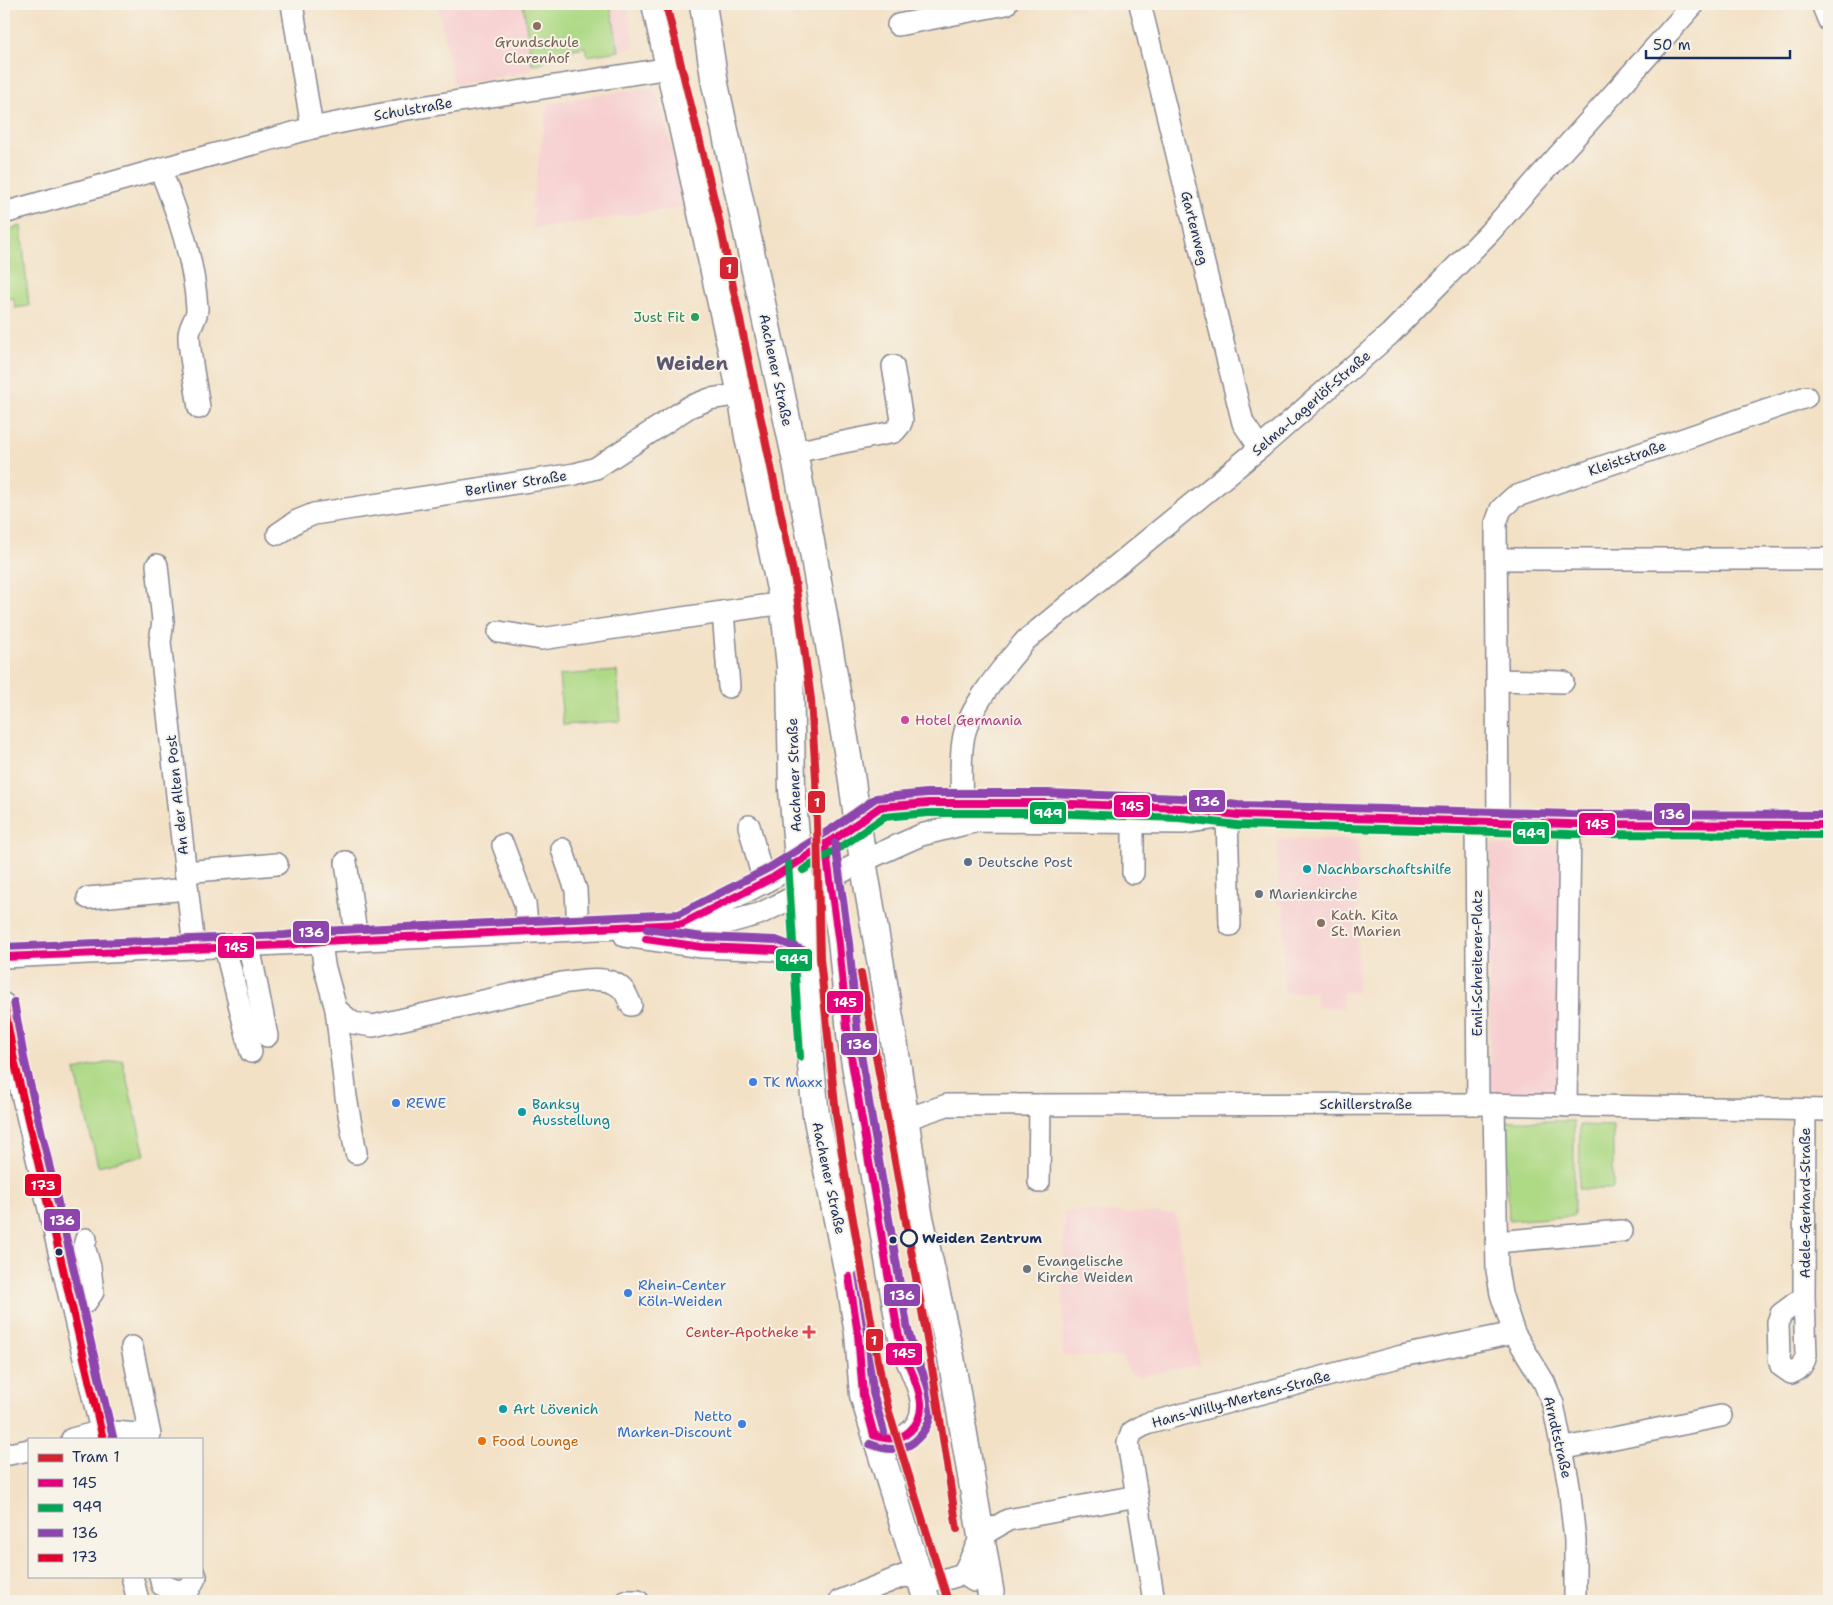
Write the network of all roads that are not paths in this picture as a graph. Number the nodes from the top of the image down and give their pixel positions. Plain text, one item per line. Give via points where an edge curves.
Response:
1 (292, 4) edge
2 (655, 4) edge
3 (703, 4) edge
4 (1006, 4) edge
5 (1140, 4) edge
6 (1694, 4) edge
7 (1822, 4) edge
8 (1829, 21) edge
9 (898, 25) dead end
10 (670, 68) junction
11 (312, 128) junction
12 (160, 169) junction
13 (4, 213) edge
14 (893, 366) dead end
15 (741, 394) junction
16 (1806, 397) dead end
17 (200, 408) dead end
18 (1260, 448) junction
19 (794, 452) junction
20 (278, 534) dead end
21 (1497, 558) junction
22 (1829, 559) edge
23 (157, 565) dead end
24 (783, 602) junction
25 (723, 612) junction
26 (499, 632) dead end
27 (1498, 680) junction
28 (1563, 682) dead end
29 (729, 687) dead end
30 (962, 802) junction
31 (1232, 816) junction
32 (1476, 821) junction
33 (1498, 821) junction
34 (1133, 823) junction
35 (857, 824) junction
36 (1570, 824) junction
37 (1829, 825) edge
38 (748, 826) dead end
39 (826, 844) junction
40 (503, 845) dead end
41 (562, 849) dead end
42 (863, 861) junction
43 (346, 862) dead end
44 (798, 862) junction
45 (277, 864) dead end
46 (1133, 873) dead end
47 (830, 878) junction
48 (186, 881) junction
49 (764, 882) junction
50 (801, 894) junction
51 (88, 898) dead end
52 (682, 924) junction
53 (1230, 925) dead end
54 (578, 929) junction
55 (528, 932) junction
56 (321, 941) junction
57 (357, 941) junction
58 (249, 946) junction
59 (225, 947) junction
60 (194, 948) junction
61 (4, 957) edge
62 (804, 961) junction
63 (4, 1004) edge
64 (631, 1005) dead end
65 (336, 1009) junction
66 (267, 1036) dead end
67 (251, 1052) dead end
68 (9, 1061) edge
69 (1040, 1104) junction
70 (1486, 1104) junction
71 (1566, 1106) junction
72 (1805, 1110) junction
73 (1829, 1110) edge
74 (906, 1118) junction
75 (356, 1153) dead end
76 (1039, 1182) dead end
77 (1622, 1231) dead end
78 (86, 1239) dead end
79 (1496, 1242) junction
80 (1804, 1297) dead end
81 (73, 1310) junction
82 (1514, 1334) junction
83 (132, 1347) dead end
84 (1721, 1416) dead end
85 (102, 1435) edge
86 (874, 1435) junction
87 (146, 1437) edge
88 (80, 1438) edge
89 (1561, 1449) junction
90 (28, 1450) edge
91 (4, 1455) edge
92 (1137, 1496) junction
93 (982, 1535) junction
94 (132, 1578) edge
95 (160, 1578) edge
96 (195, 1578) edge
97 (931, 1588) edge
98 (992, 1597) edge
99 (138, 1601) edge
100 (627, 1601) edge
101 (638, 1601) edge
102 (840, 1601) edge
103 (1154, 1601) edge
104 (1574, 1601) edge

1 - 11 street
2 - 10 main road, Aachener Straße
3 - 19 main road, Aachener Straße via 715,84
4 - 9 street
5 - 18 street, Gartenweg via 1243,423
6 - 18 street, Selma-Lagerlöf-Straße via 1446,278 1383,341
7 - 8 street
10 - 11 street, Schulstraße via 402,110
10 - 15 main road, Aachener Straße
11 - 12 street, Schulstraße
12 - 13 street, Schulstraße
12 - 17 street via 175,206 195,286 198,311 188,334
14 - 19 street via 902,420 894,432
15 - 20 street, Berliner Straße via 710,399 689,407 596,468 575,474 314,514
15 - 24 main road, Aachener Straße
16 - 21 street, Kleiststraße via 1514,497 1501,509 1496,523
18 - 30 street, Selma-Lagerlöf-Straße via 1026,640 1009,660 975,707 963,739
19 - 35 main road, Aachener Straße via 848,754
21 - 22 street
21 - 27 street, Kleiststraße
23 - 48 street, An der Alten Post via 163,622 160,642
24 - 25 street
24 - 44 main road, Aachener Straße via 790,667 792,790
25 - 26 street via 541,640
25 - 29 street
27 - 28 street
27 - 33 street, Kleiststraße
30 - 31 street via 1181,808
30 - 35 street via 880,807
31 - 32 street
31 - 34 street via 1182,823
31 - 53 street
32 - 33 street
32 - 70 street, Emil-Schreiterer-Platz
33 - 36 street
34 - 42 street via 977,821 921,836
34 - 46 street
35 - 39 street
35 - 42 main road, Aachener Straße
36 - 37 street
36 - 71 street
38 - 49 street
39 - 44 street
39 - 47 street
40 - 55 street via 525,904
41 - 54 street via 576,890
42 - 47 street
42 - 74 main road, Aachener Straße
43 - 57 street
44 - 49 street
44 - 50 main road, Aachener Straße
45 - 48 street
47 - 50 street
47 - 86 street via 848,1038 897,1327 922,1400 920,1421 906,1436 888,1440
48 - 51 street
48 - 60 street, An der Alten Post
49 - 52 street
50 - 52 street via 742,919 726,923
50 - 62 main road, Aachener Straße
52 - 54 street
54 - 55 street
54 - 62 street via 702,947 775,950
55 - 57 street
56 - 57 street
56 - 58 street
56 - 65 street
58 - 59 street
58 - 66 street
59 - 60 street
59 - 67 street
60 - 61 street
62 - 86 main road, Aachener Straße via 816,1115 851,1289 863,1395
63 - 68 street
64 - 65 street via 624,991 614,982 594,980 562,983 373,1026 353,1023
65 - 75 street
68 - 81 street
69 - 70 street, Schillerstraße
69 - 74 street, Schillerstraße via 947,1105
69 - 76 street
70 - 71 street, Schillerstraße
70 - 79 street, Arndtstraße
71 - 72 street, Schillerstraße
72 - 73 street, Schillerstraße
72 - 80 street, Adele-Gerhard-Straße
74 - 93 main road, Aachener Straße via 919,1213 949,1346
77 - 79 street
78 - 81 street via 84,1246 93,1292 86,1302
79 - 82 street, Arndtstraße via 1501,1294
81 - 85 street
82 - 89 street, Arndtstraße via 1544,1382 1553,1404
82 - 92 street, Hans-Willy-Mertens-Straße via 1402,1356 1146,1424 1132,1432 1128,1443
83 - 87 street
84 - 89 street
85 - 87 street
85 - 88 street
86 - 97 main road, Aachener Straße
89 - 104 street, Arndtstraße via 1569,1485 1574,1540
90 - 91 street
92 - 93 street via 1008,1520
92 - 103 street, Hans-Willy-Mertens-Straße
93 - 97 street
93 - 98 main road, Aachener Straße
94 - 99 street
95 - 96 street via 162,1585 178,1591 190,1588
97 - 98 street, Aachener Straße
97 - 102 street via 903,1576
100 - 101 street

